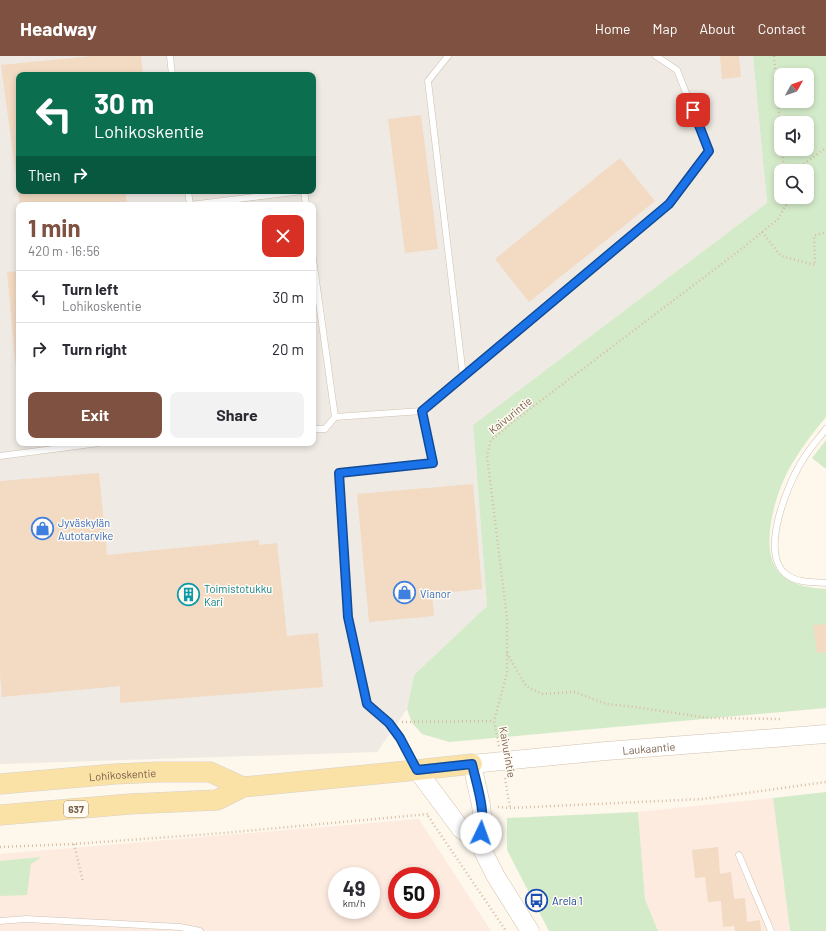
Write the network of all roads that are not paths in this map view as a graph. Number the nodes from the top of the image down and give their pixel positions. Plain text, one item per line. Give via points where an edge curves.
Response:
1 (170, 56) edge
2 (448, 56) edge
3 (656, 56) edge
4 (172, 72) edge
5 (279, 194) edge
6 (214, 202) edge
7 (316, 281) edge
8 (463, 376) junction
9 (422, 411) junction
10 (335, 417) junction
11 (316, 429) edge
12 (826, 429) edge
13 (76, 446) edge
14 (0, 456) edge
15 (826, 583) edge
16 (826, 734) edge
17 (472, 764) junction
18 (417, 770) junction
19 (0, 784) edge
20 (243, 787) junction
21 (0, 815) edge
22 (479, 843) junction
23 (739, 855) dead end
24 (0, 921) edge
25 (200, 931) edge
26 (530, 931) edge
27 (771, 931) edge

1 - 4 lane
2 - 8 lane via 428,81
3 - 8 lane via 677,70 709,151 669,204
5 - 6 lane
7 - 10 lane
8 - 9 lane
9 - 10 lane
9 - 18 lane via 433,463 339,473 348,617 367,704 389,723
10 - 11 lane via 325,429
12 - 15 lane via 803,459 790,485 777,524 774,549 778,563 787,575 804,582
13 - 14 lane
16 - 17 main road, Laukaantie / 637
17 - 18 main road, 637
17 - 22 main road via 483,824
18 - 20 main road, 637
18 - 22 main road via 461,829
19 - 20 main road, Lohikoskentie via 115,774 210,772
20 - 21 main road, 637 via 217,800 130,804
22 - 26 main road via 495,875
23 - 27 lane
24 - 25 lane via 165,926

